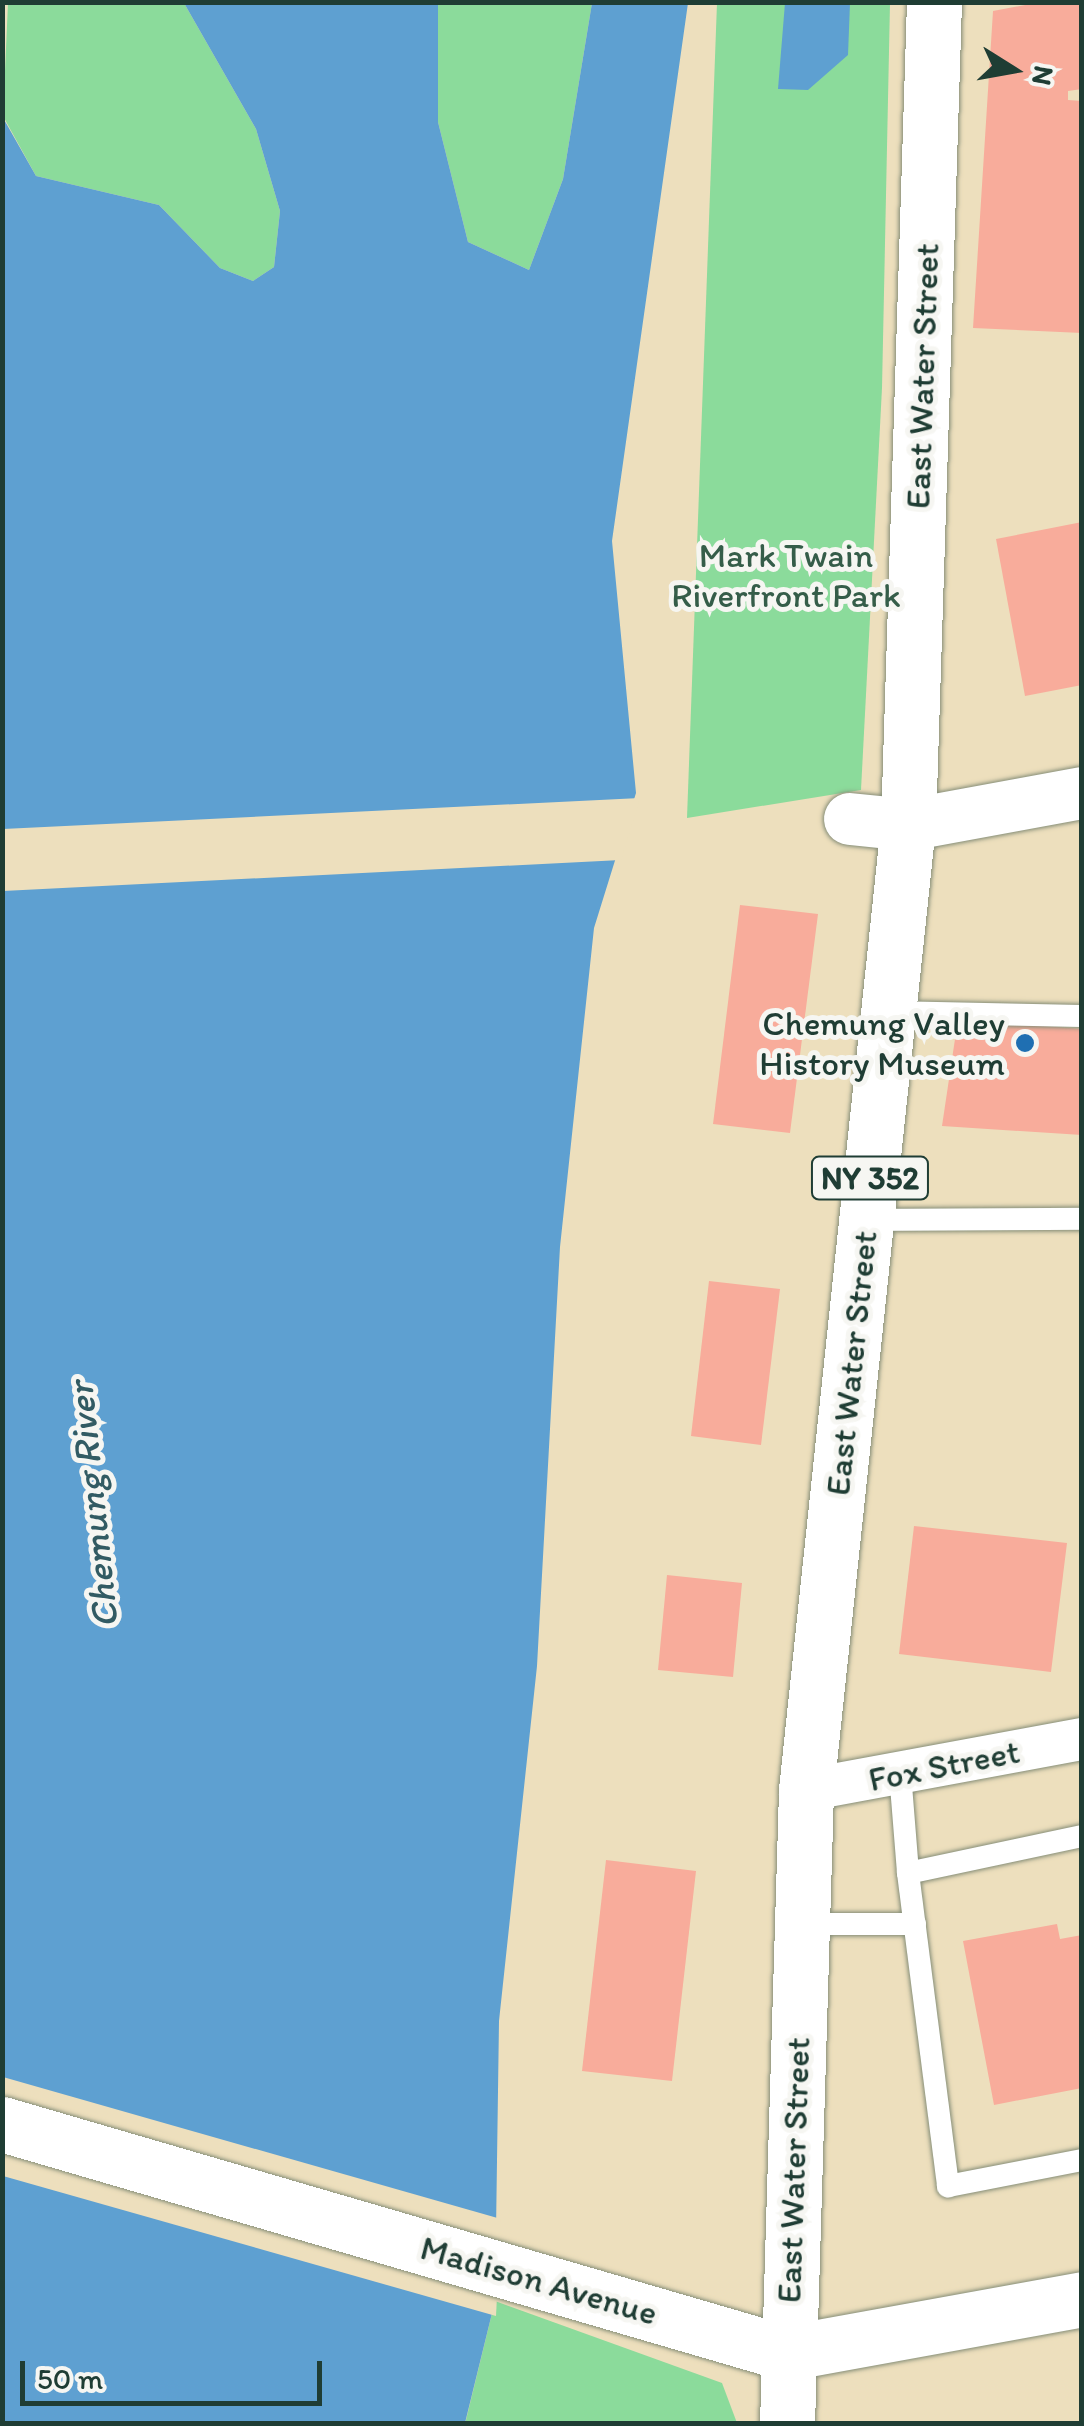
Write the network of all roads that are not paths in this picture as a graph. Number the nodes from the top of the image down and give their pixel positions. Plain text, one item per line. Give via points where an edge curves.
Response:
1 (934, 2) edge
2 (1082, 793) edge
3 (850, 819) dead end
4 (908, 825) junction
5 (888, 1012) junction
6 (1082, 1016) edge
7 (1082, 1219) edge
8 (866, 1220) junction
9 (1082, 1739) edge
10 (900, 1773) junction
11 (806, 1790) junction
12 (1082, 1836) edge
13 (908, 1873) junction
14 (802, 1924) junction
15 (915, 1924) junction
16 (2, 2124) edge
17 (1082, 2160) edge
18 (1082, 2300) edge
19 (786, 2353) junction
20 (787, 2424) edge

1 - 4 main road, East Water Street / NY 352
2 - 4 street
3 - 4 street
4 - 5 main road, East Water Street / NY 352
5 - 6 lane
5 - 8 main road, East Water Street / NY 352
7 - 8 lane
8 - 11 main road, East Water Street / NY 352
9 - 10 street, Fox Street
10 - 11 street, Fox Street
10 - 13 lane
11 - 14 main road, East Water Street / NY 352
12 - 13 lane
13 - 15 lane
14 - 15 lane
14 - 19 main road, East Water Street / NY 352
15 - 17 lane via 948,2186
16 - 19 main road, Madison Avenue
18 - 19 main road, Madison Avenue
19 - 20 main road, East Water Street / NY 352

